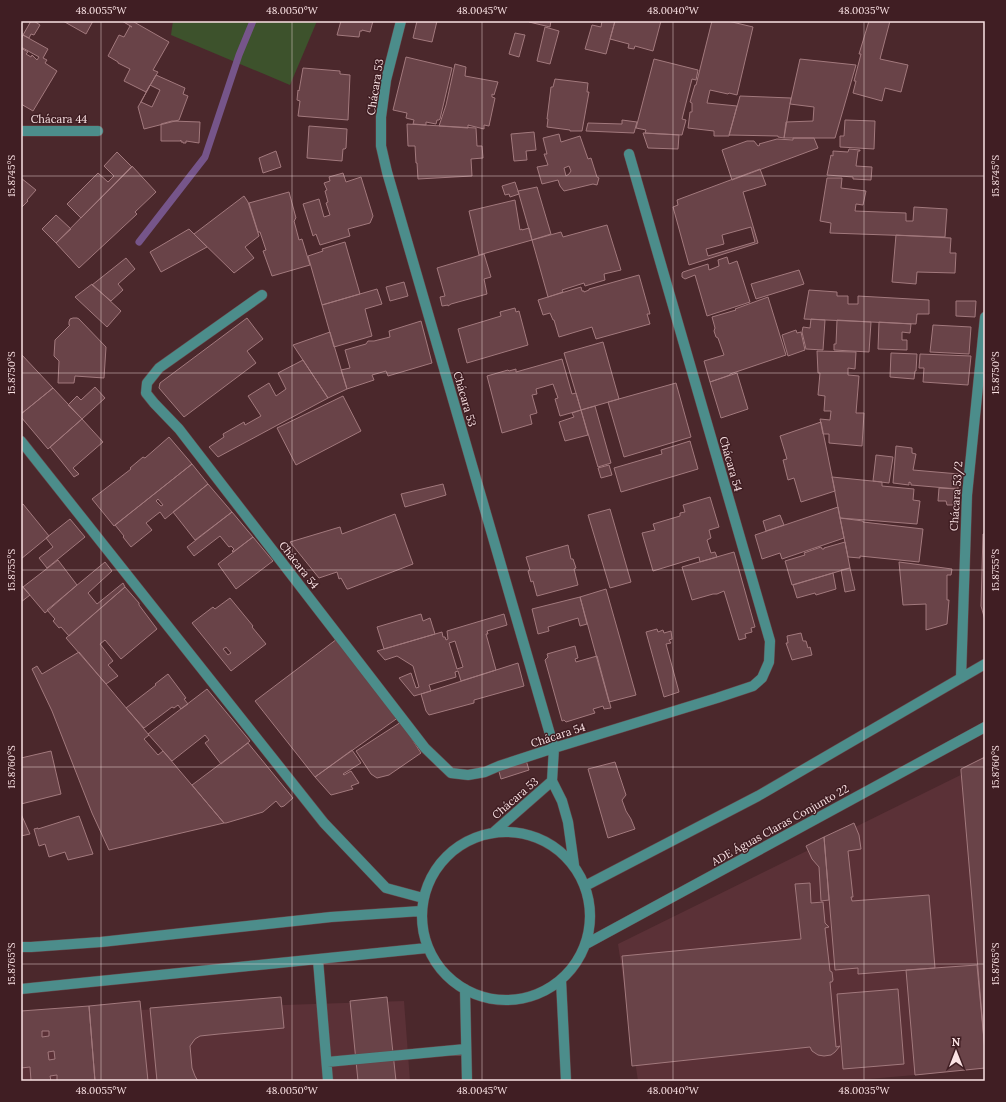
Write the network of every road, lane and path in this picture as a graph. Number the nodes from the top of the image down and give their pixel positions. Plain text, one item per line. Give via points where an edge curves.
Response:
1 (401, 21) edge
2 (21, 131) edge
3 (98, 131) dead end
4 (629, 154) dead end
5 (262, 295) dead end
6 (985, 317) edge
7 (21, 441) edge
8 (985, 664) edge
9 (961, 678) junction
10 (985, 727) edge
11 (554, 748) junction
12 (552, 781) junction
13 (494, 832) junction
14 (574, 865) junction
15 (585, 886) junction
16 (423, 898) junction
17 (421, 911) junction
18 (586, 944) junction
19 (21, 947) edge
20 (427, 948) junction
21 (318, 960) junction
22 (561, 980) junction
23 (21, 989) edge
24 (465, 989) junction
25 (466, 1049) junction
26 (327, 1062) junction
27 (328, 1081) edge
28 (467, 1081) edge
29 (566, 1081) edge

1 - 11 street, Chácara 53 via 386,80 380,146
2 - 3 street, Chácara 44
4 - 11 street, Chácara 54 via 770,641 769,662 762,678 753,686
5 - 11 street, Chácara 54 via 159,368 147,384 146,392 179,429 425,748 451,773 468,775 485,772
6 - 9 street, Chácara 53/2 via 967,495
7 - 16 street via 324,823 386,888
8 - 9 street
9 - 15 street via 758,796
10 - 18 street, ADE Águas Claras Conjunto 22
11 - 12 street, Chácara 53
12 - 13 street, Chácara 53
12 - 14 street, Chácara 53 via 562,801 568,822
13 - 14 street via 524,833 552,845
13 - 16 street via 469,840 448,854 432,874
14 - 15 street
15 - 18 street via 591,915
16 - 17 street
17 - 19 street via 331,917 101,942
17 - 20 street via 422,930
18 - 22 street via 572,969
20 - 21 street
20 - 24 street via 437,965 450,979
21 - 23 street
21 - 26 street
22 - 24 street via 532,997 498,1000
22 - 29 street
24 - 25 street
25 - 26 street
25 - 28 street
26 - 27 street

